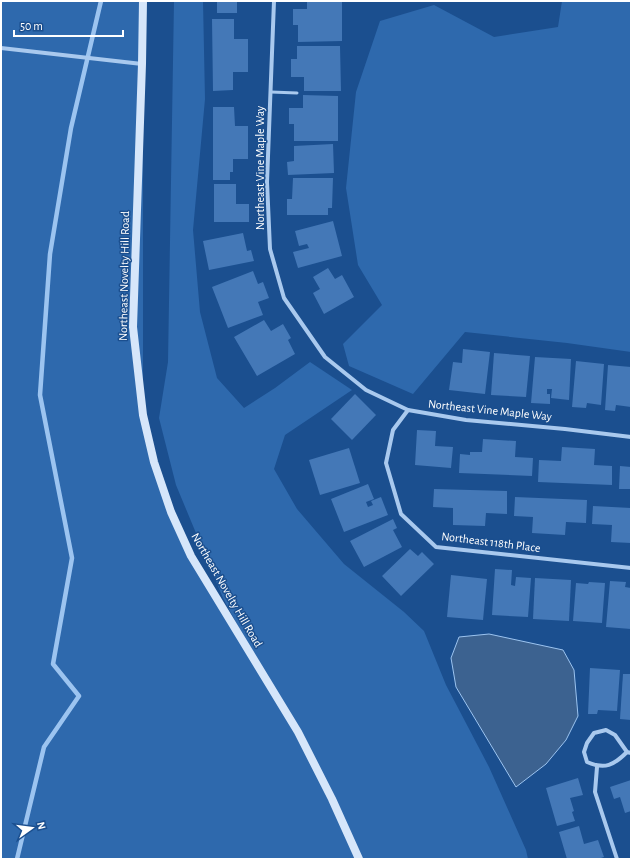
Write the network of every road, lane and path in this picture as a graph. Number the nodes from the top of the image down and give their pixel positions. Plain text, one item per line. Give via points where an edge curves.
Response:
1 (142, 1) edge
2 (274, 1) edge
3 (1, 48) edge
4 (142, 64) junction
5 (271, 92) junction
6 (297, 93) dead end
7 (408, 410) junction
8 (631, 437) edge
9 (631, 568) edge
10 (629, 752) edge
11 (597, 767) junction
12 (359, 859) edge
13 (616, 859) edge

1 - 4 main road, Northeast Novelty Hill Road
2 - 5 street, Northeast Vine Maple Way
3 - 4 street
4 - 12 main road, Northeast Novelty Hill Road via 133,328 143,415 154,462 171,512 191,556 298,732
5 - 6 lane
5 - 7 street, Northeast Vine Maple Way via 267,182 270,249 284,298 325,357 366,390
7 - 8 street, Northeast Vine Maple Way via 466,420
7 - 9 street, Northeast 118th Place via 393,430 386,463 401,514 436,547
10 - 11 street via 606,766
10 - 11 street via 615,735 606,730 594,733 584,752 587,762
11 - 13 street via 595,792

